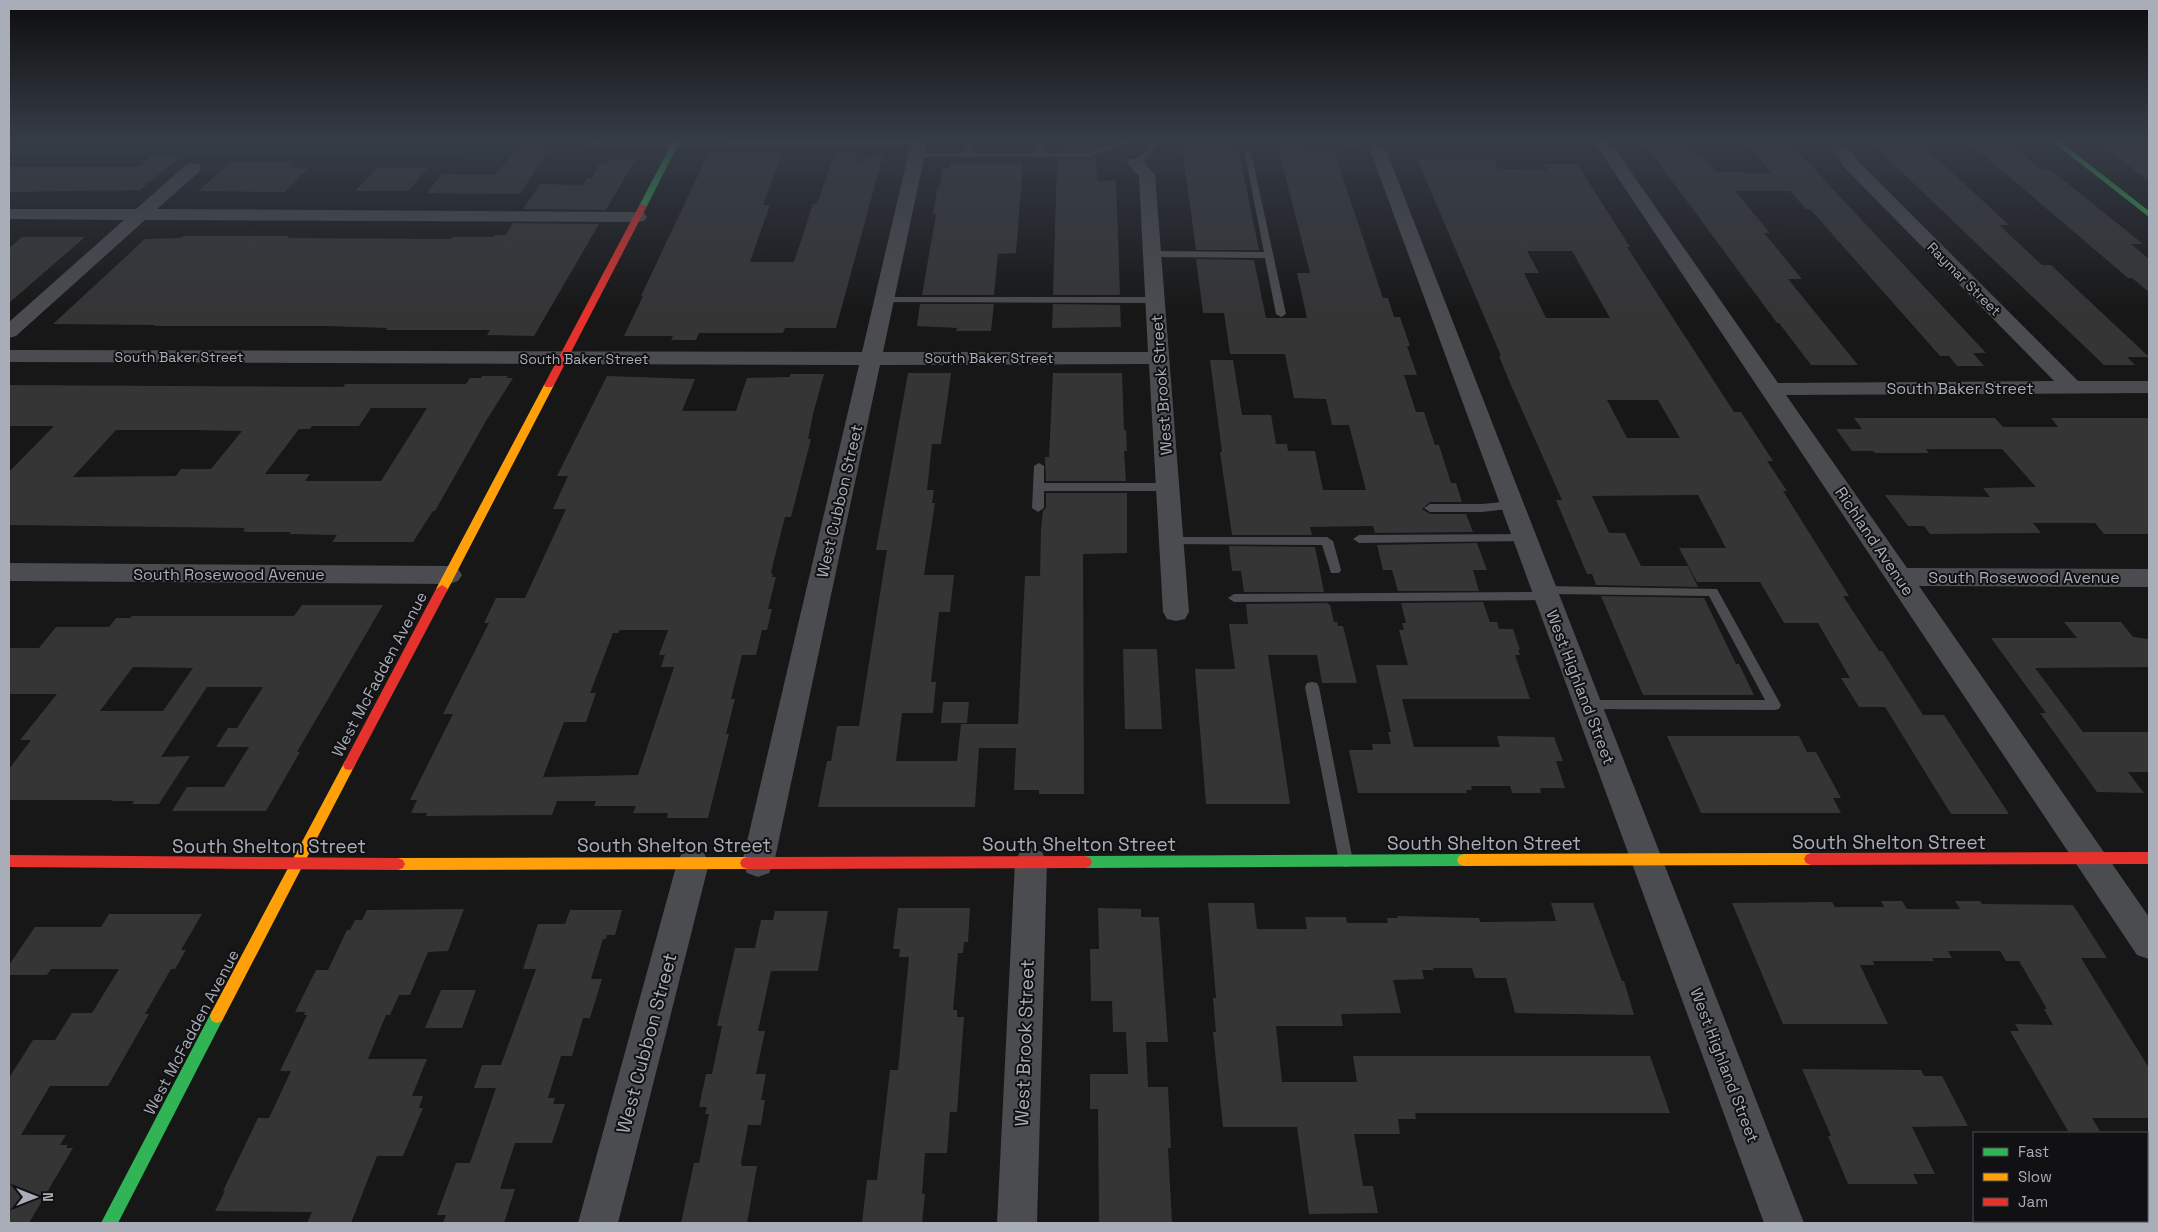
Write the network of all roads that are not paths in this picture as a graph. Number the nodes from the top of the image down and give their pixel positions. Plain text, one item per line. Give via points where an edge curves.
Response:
1 (161, 196) edge
2 (649, 196) edge
3 (907, 196) edge
4 (1148, 196) edge
5 (1256, 196) edge
6 (1396, 196) edge
7 (1639, 196) edge
8 (1883, 196) edge
9 (2125, 196) edge
10 (9, 214) edge
11 (141, 215) junction
12 (2149, 215) edge
13 (638, 217) junction
14 (1152, 254) junction
15 (1268, 255) junction
16 (884, 300) junction
17 (1155, 300) junction
18 (1281, 314) dead end
19 (9, 332) edge
20 (9, 356) edge
21 (1159, 358) junction
22 (563, 359) junction
23 (871, 359) junction
24 (2149, 387) edge
25 (2072, 388) junction
26 (1771, 389) junction
27 (1039, 466) dead end
28 (1038, 488) junction
29 (1168, 488) junction
30 (1513, 505) junction
31 (1038, 508) dead end
32 (1430, 508) dead end
33 (1525, 538) junction
34 (1359, 539) dead end
35 (1171, 541) junction
36 (1334, 570) dead end
37 (9, 572) edge
38 (449, 575) junction
39 (1899, 577) junction
40 (2149, 578) edge
41 (1546, 593) junction
42 (1234, 598) dead end
43 (1176, 612) dead end
44 (1312, 687) dead end
45 (1588, 705) junction
46 (2091, 858) junction
47 (2149, 858) edge
48 (1647, 860) junction
49 (9, 861) edge
50 (1346, 861) junction
51 (1031, 862) junction
52 (693, 863) junction
53 (758, 863) junction
54 (297, 864) junction
55 (2149, 944) edge
56 (109, 1223) edge
57 (598, 1223) edge
58 (1018, 1223) edge
59 (1784, 1223) edge

1 - 11 street
2 - 13 street, West McFadden Avenue
3 - 16 street, West Cubbon Street
4 - 14 street, West Brook Street
5 - 15 lane
6 - 30 street, West Highland Street
7 - 26 street, Richland Avenue
8 - 25 street, Raymar Street
9 - 12 street
10 - 11 street
11 - 13 street
11 - 19 street
13 - 22 street, West McFadden Avenue
14 - 15 lane
14 - 17 street, West Brook Street
15 - 18 lane
16 - 17 lane
16 - 23 street, West Cubbon Street
17 - 21 street, West Brook Street
20 - 22 street, South Baker Street
21 - 23 street, South Baker Street
21 - 29 street, West Brook Street
22 - 23 street, South Baker Street
22 - 38 street, West McFadden Avenue
23 - 53 street, West Cubbon Street
24 - 25 street, South Baker Street
25 - 26 street, South Baker Street
26 - 39 street, Richland Avenue
27 - 28 lane
28 - 29 lane
28 - 31 lane
29 - 35 street, West Brook Street
30 - 32 lane
30 - 33 street, West Highland Street
33 - 34 lane
33 - 41 street, West Highland Street
35 - 36 lane via 1327,541
35 - 43 street, West Brook Street
37 - 38 street, South Rosewood Avenue
38 - 54 street, West McFadden Avenue
39 - 40 street, South Rosewood Avenue
39 - 46 street, Richland Avenue
41 - 42 lane
41 - 45 street, West Highland Street
41 - 45 lane via 1713,592 1774,705
44 - 50 lane
45 - 48 street, West Highland Street
46 - 47 street, South Shelton Street
46 - 48 street, South Shelton Street
46 - 55 street, Richland Avenue
48 - 50 street, South Shelton Street
48 - 59 street, West Highland Street
49 - 54 street, South Shelton Street
50 - 51 street, South Shelton Street
51 - 53 street, South Shelton Street
51 - 58 street, West Brook Street
52 - 53 street, South Shelton Street
52 - 54 street, South Shelton Street
52 - 57 street, West Cubbon Street
54 - 56 street, West McFadden Avenue

